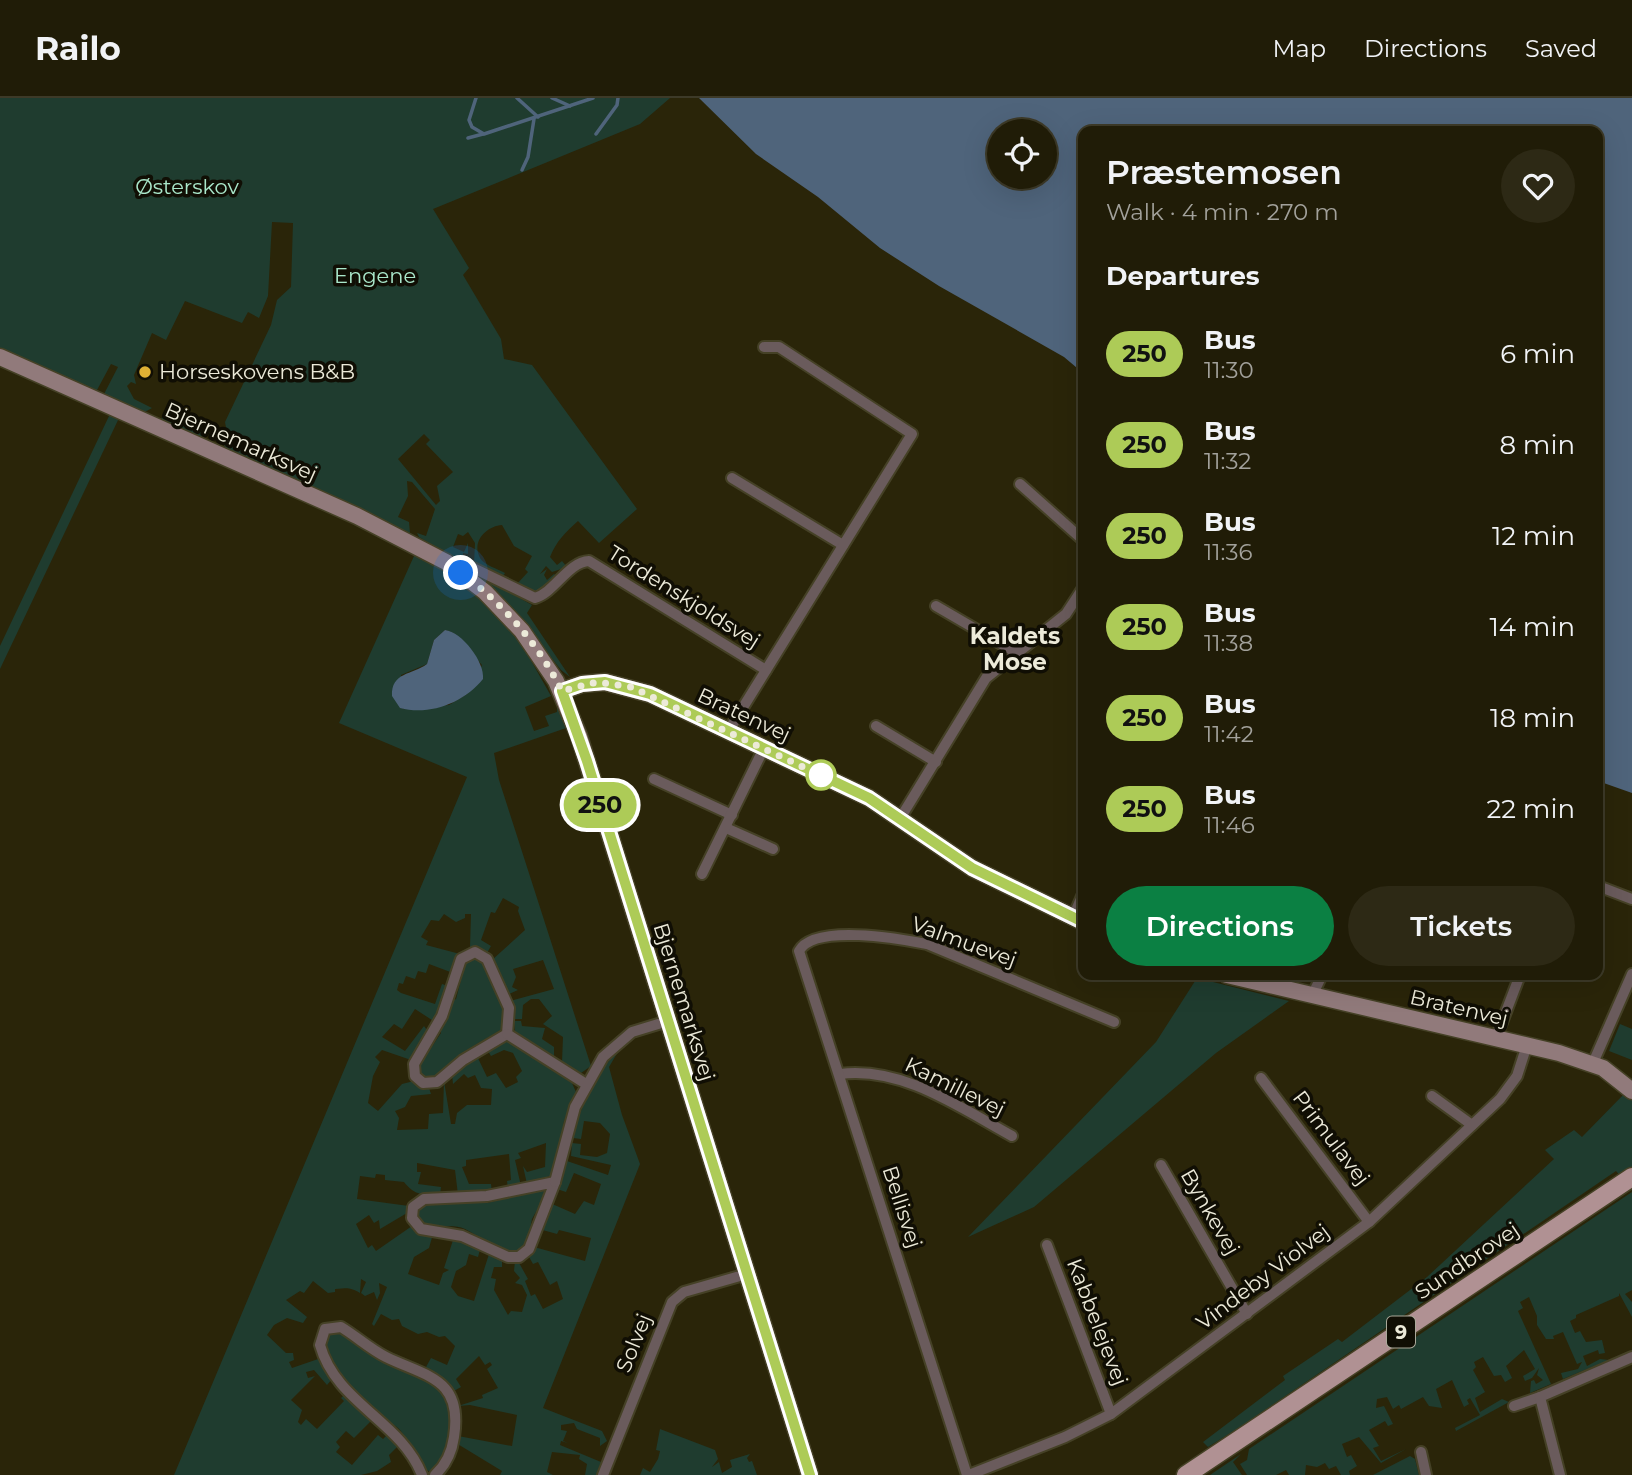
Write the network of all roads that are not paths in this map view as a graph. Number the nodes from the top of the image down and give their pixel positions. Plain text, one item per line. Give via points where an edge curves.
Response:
1 (764, 347) dead end
2 (0, 357) edge
3 (732, 478) dead end
4 (1020, 484) dead end
5 (1078, 536) edge
6 (843, 545) junction
7 (461, 573) junction
8 (549, 591) joint
9 (1078, 596) edge
10 (936, 606) dead end
11 (1015, 652) junction
12 (766, 670) junction
13 (562, 691) junction
14 (876, 726) dead end
15 (729, 730) junction
16 (764, 748) junction
17 (936, 762) junction
18 (654, 779) dead end
19 (732, 815) junction
20 (901, 817) junction
21 (726, 828) junction
22 (774, 849) dead end
23 (702, 874) dead end
24 (1603, 888) edge
25 (1632, 899) edge
26 (1078, 920) edge
27 (799, 951) joint
28 (1632, 974) edge
29 (1247, 980) edge
30 (1320, 980) edge
31 (1518, 980) edge
32 (1312, 996) junction
33 (668, 1021) junction
34 (1114, 1022) dead end
35 (507, 1034) junction
36 (1496, 1038) junction
37 (1527, 1045) junction
38 (1593, 1063) junction
39 (840, 1074) junction
40 (1261, 1078) dead end
41 (586, 1084) junction
42 (1632, 1091) edge
43 (1432, 1096) dead end
44 (1472, 1125) junction
45 (1012, 1136) dead end
46 (1161, 1165) dead end
47 (1632, 1177) edge
48 (555, 1182) junction
49 (1370, 1222) junction
50 (1047, 1245) dead end
51 (747, 1274) junction
52 (1247, 1314) junction
53 (1632, 1357) edge
54 (1540, 1397) junction
55 (1514, 1406) dead end
56 (1111, 1414) junction
57 (1421, 1451) dead end
58 (422, 1475) edge
59 (435, 1475) edge
60 (603, 1475) edge
61 (810, 1475) edge
62 (968, 1475) edge
63 (1186, 1475) edge
64 (1426, 1475) edge
65 (1560, 1475) edge

1 - 6 street, Tordenskjoldsvej via 779,348 912,434
2 - 7 street, Bjernemarksvej via 391,531
3 - 6 street
4 - 5 street
6 - 12 street, Tordenskjoldsvej
7 - 8 street, Bjernemarksvej via 466,566 475,568 532,598
7 - 13 street, Bjernemarksvej via 515,622
8 - 12 street, Tordenskjoldsvej via 580,563 589,561
9 - 11 street via 1066,614
10 - 11 street
11 - 17 street via 986,678
12 - 15 street, Tordenskjoldsvej
13 - 15 street, Bratenvej via 597,682 622,685
13 - 33 street, Bjernemarksvej
14 - 17 street
15 - 16 street, Bratenvej
16 - 19 street
16 - 20 street, Bratenvej
17 - 20 street
18 - 19 street
19 - 21 street
20 - 26 street, Bratenvej via 972,868
21 - 22 street
21 - 23 street
24 - 25 street
27 - 34 street, Valmuevej via 806,943 836,936 867,935 928,944
27 - 39 street, Bellisvej
28 - 38 street
29 - 32 street, Bratenvej
30 - 32 street
31 - 36 street
32 - 36 street, Bratenvej
33 - 41 street via 619,1041
33 - 51 street, Bjernemarksvej
35 - 35 street via 509,1008 489,962 480,953 468,953 459,963 442,1016 414,1064 415,1076 434,1084
35 - 41 street
36 - 37 street, Bratenvej
37 - 38 street, Bratenvej
37 - 44 street, Vindeby Violvej via 1517,1076
38 - 42 street, Bratenvej
39 - 45 street, Kamillevej via 880,1073 940,1096
39 - 62 street, Bellisvej
40 - 49 street, Primulavej
41 - 48 street via 571,1115
43 - 44 street
44 - 49 street, Vindeby Violvej
46 - 52 street, Bynkevej
47 - 63 main road, Sundbrovej / 9
48 - 48 street via 488,1196 424,1199 413,1207 412,1218 421,1229 462,1236 517,1257 529,1249
49 - 52 street, Vindeby Violvej
50 - 56 street, Kabbelejevej
51 - 60 street, Solvej via 684,1292 672,1301
51 - 61 street, Bjernemarksvej
52 - 56 street, Vindeby Violvej
53 - 54 street
54 - 55 street
54 - 65 street
56 - 62 street, Vindeby Violvej
57 - 64 street
58 - 59 street via 405,1445 333,1374 320,1345 325,1329 341,1327 380,1353 428,1373 445,1388 453,1404 455,1426 448,1456

